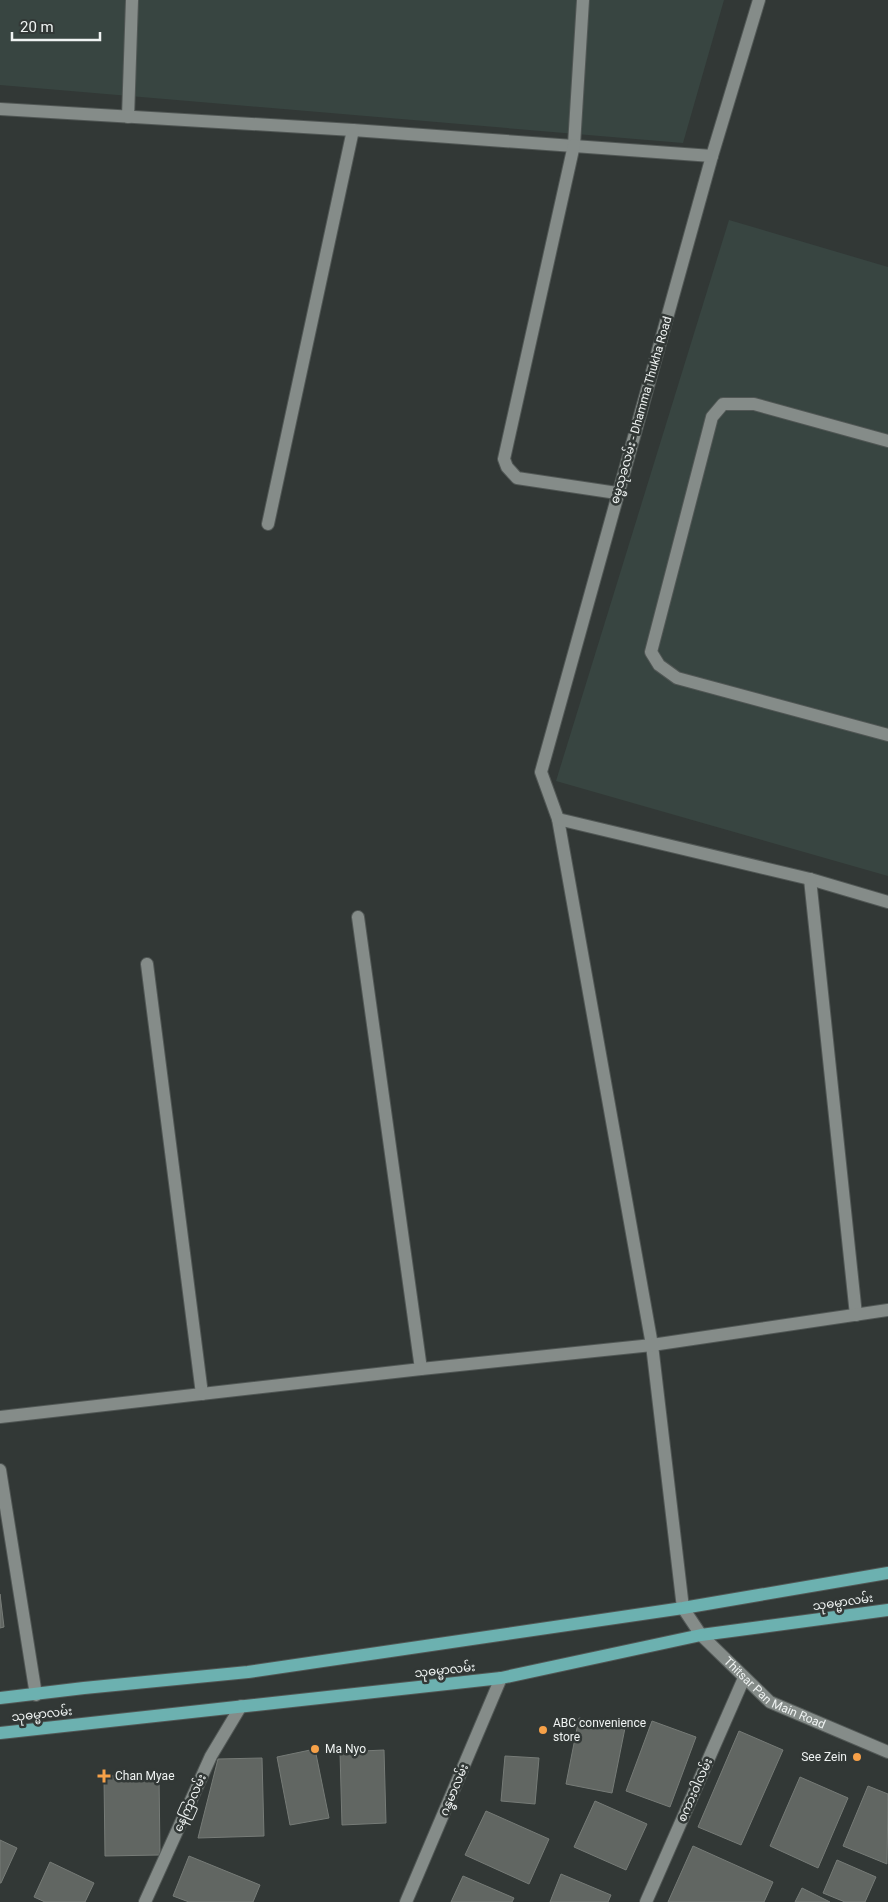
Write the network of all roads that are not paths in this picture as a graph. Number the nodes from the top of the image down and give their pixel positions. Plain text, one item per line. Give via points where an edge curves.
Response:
1 (132, 0) edge
2 (583, 0) edge
3 (759, 0) edge
4 (0, 109) edge
5 (128, 117) junction
6 (353, 130) junction
7 (574, 145) junction
8 (712, 156) junction
9 (888, 441) edge
10 (617, 493) junction
11 (268, 524) dead end
12 (888, 735) edge
13 (558, 820) junction
14 (810, 879) junction
15 (888, 902) edge
16 (358, 917) dead end
17 (147, 964) dead end
18 (888, 1310) edge
19 (856, 1315) junction
20 (652, 1345) junction
21 (421, 1369) junction
22 (202, 1394) junction
23 (0, 1417) edge
24 (0, 1470) edge
25 (888, 1573) edge
26 (683, 1608) junction
27 (888, 1610) edge
28 (701, 1635) junction
29 (501, 1678) junction
30 (744, 1678) junction
31 (36, 1695) junction
32 (0, 1698) edge
33 (241, 1706) junction
34 (0, 1733) edge
35 (888, 1752) edge
36 (145, 1902) edge
37 (406, 1902) edge
38 (646, 1902) edge

1 - 5 street
2 - 7 street
3 - 8 street, ဓမ္မသုခလမ်း - Dhamma Thukha Road
4 - 5 street
5 - 6 street
6 - 7 street
6 - 11 street
7 - 8 street
7 - 10 street via 504,459 517,478
8 - 10 street, ဓမ္မသုခလမ်း - Dhamma Thukha Road
9 - 12 street via 754,404 722,404 712,417 650,652 677,678
10 - 13 street, ဓမ္မသုခလမ်း - Dhamma Thukha Road via 541,772
13 - 14 street
13 - 20 street, ဓမ္မသုခလမ်း - Dhamma Thukha Road
14 - 15 street
14 - 19 street
16 - 21 street
17 - 22 street
18 - 19 street
19 - 20 street
20 - 21 street
20 - 26 street, ဓမ္မသုခလမ်း - Dhamma Thukha Road
21 - 22 street
22 - 23 street
24 - 31 street
25 - 26 main road, သုဓမ္မာလမ်း
26 - 28 street, Thitsar Pan Main Road
26 - 31 main road, သုဓမ္မာလမ်း via 248,1672
27 - 28 main road, သုဓမ္မာလမ်း
28 - 29 main road, သုဓမ္မာလမ်း
28 - 30 street, Thitsar Pan Main Road
29 - 33 main road, သုဓမ္မာလမ်း
29 - 37 street, ဂန္ဓမာလမ်း
30 - 35 street, Thitsar Pan Main Road via 770,1702
30 - 38 street, စကားဝါလမ်း
31 - 32 main road, သုဓမ္မာလမ်း
33 - 34 main road, သုဓမ္မာလမ်း
33 - 36 street, နေကြာလမ်း via 211,1756

